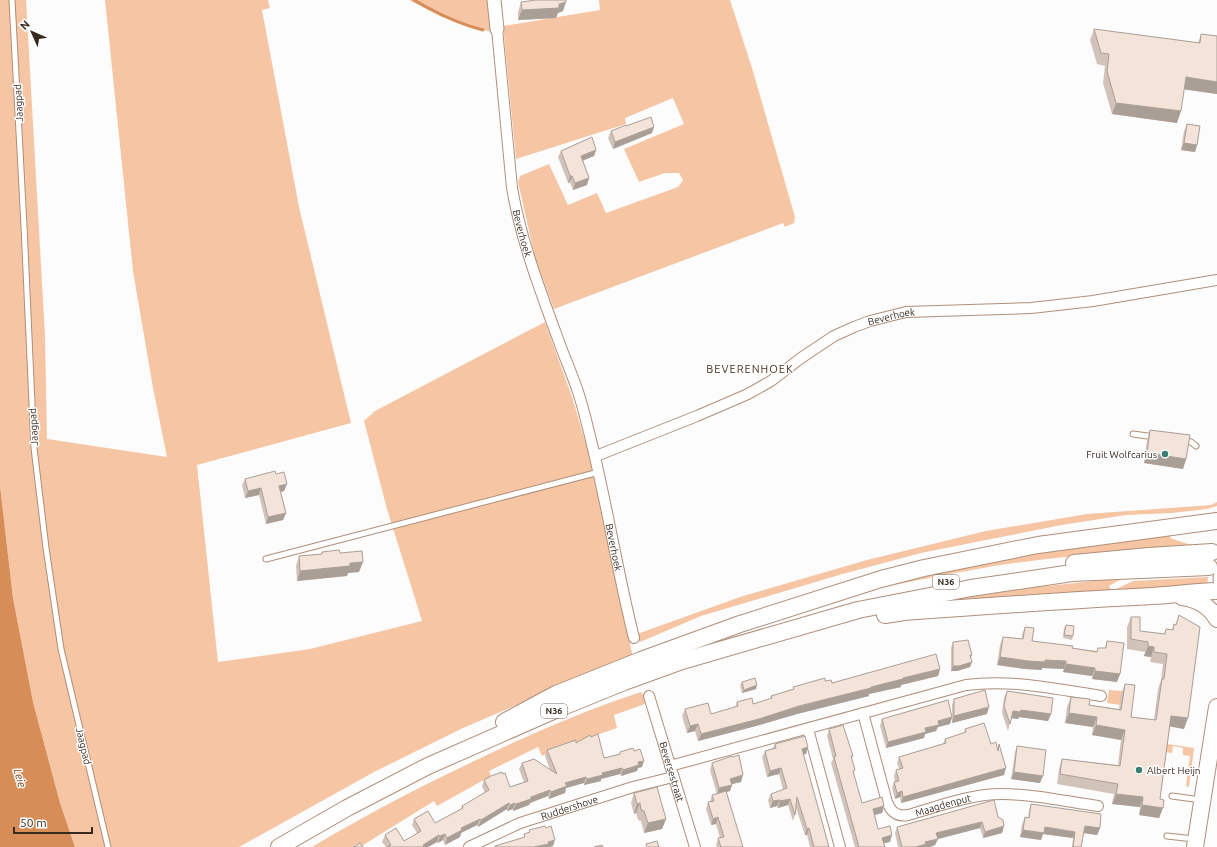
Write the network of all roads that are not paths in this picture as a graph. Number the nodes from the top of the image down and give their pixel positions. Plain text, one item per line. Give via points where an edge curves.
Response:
1 (12, 0) edge
2 (494, 0) edge
3 (497, 29) joint
4 (1217, 280) edge
5 (1133, 434) dead end
6 (1162, 438) edge
7 (1177, 440) edge
8 (1196, 446) dead end
9 (596, 456) junction
10 (599, 472) junction
11 (1217, 521) edge
12 (266, 559) dead end
13 (1213, 563) edge
14 (1217, 592) edge
15 (1164, 596) junction
16 (1217, 619) edge
17 (789, 630) junction
18 (634, 638) dead end
19 (687, 644) junction
20 (650, 696) dead end
21 (1101, 696) dead end
22 (1217, 707) edge
23 (863, 714) junction
24 (808, 729) junction
25 (428, 766) junction
26 (670, 766) junction
27 (673, 777) junction
28 (1172, 796) dead end
29 (1202, 800) junction
30 (1098, 806) dead end
31 (1167, 836) dead end
32 (1196, 843) edge
33 (108, 847) edge
34 (279, 847) edge
35 (469, 847) edge
36 (695, 847) edge
37 (840, 847) edge

1 - 33 lane, Jaagpad via 34,448 61,649
2 - 3 street, Beverhoek
3 - 9 street, Beverhoek via 516,214 558,340 580,396
4 - 9 street, Beverhoek via 1031,308 906,312 870,321 834,336 771,381 748,394
5 - 6 lane
7 - 8 lane via 1191,442
9 - 10 street, Beverhoek
10 - 12 lane
10 - 18 street, Beverhoek
11 - 19 main road via 1038,545 924,568 823,597
13 - 14 lane
13 - 17 main road, N36 via 1072,573 971,588 858,610
13 - 19 main road, N36 via 1149,556 970,577 835,605
14 - 15 main road via 1202,591
15 - 16 main road via 1200,602
15 - 17 main road via 904,612
17 - 25 main road, N36 via 682,661 624,682
19 - 25 main road, N36 via 556,694
20 - 26 street, Beversestraat
21 - 23 street via 1013,684 981,683
22 - 29 main road
23 - 24 street
23 - 30 street, Maagdenput via 887,802 898,815 908,815 972,797 1001,794
24 - 26 street
24 - 37 street
25 - 34 main road, N36
26 - 27 street, Beversestraat
27 - 35 street, Ruddershove via 520,823
27 - 36 street, Beversestraat
28 - 29 lane
29 - 32 main road
31 - 32 lane

